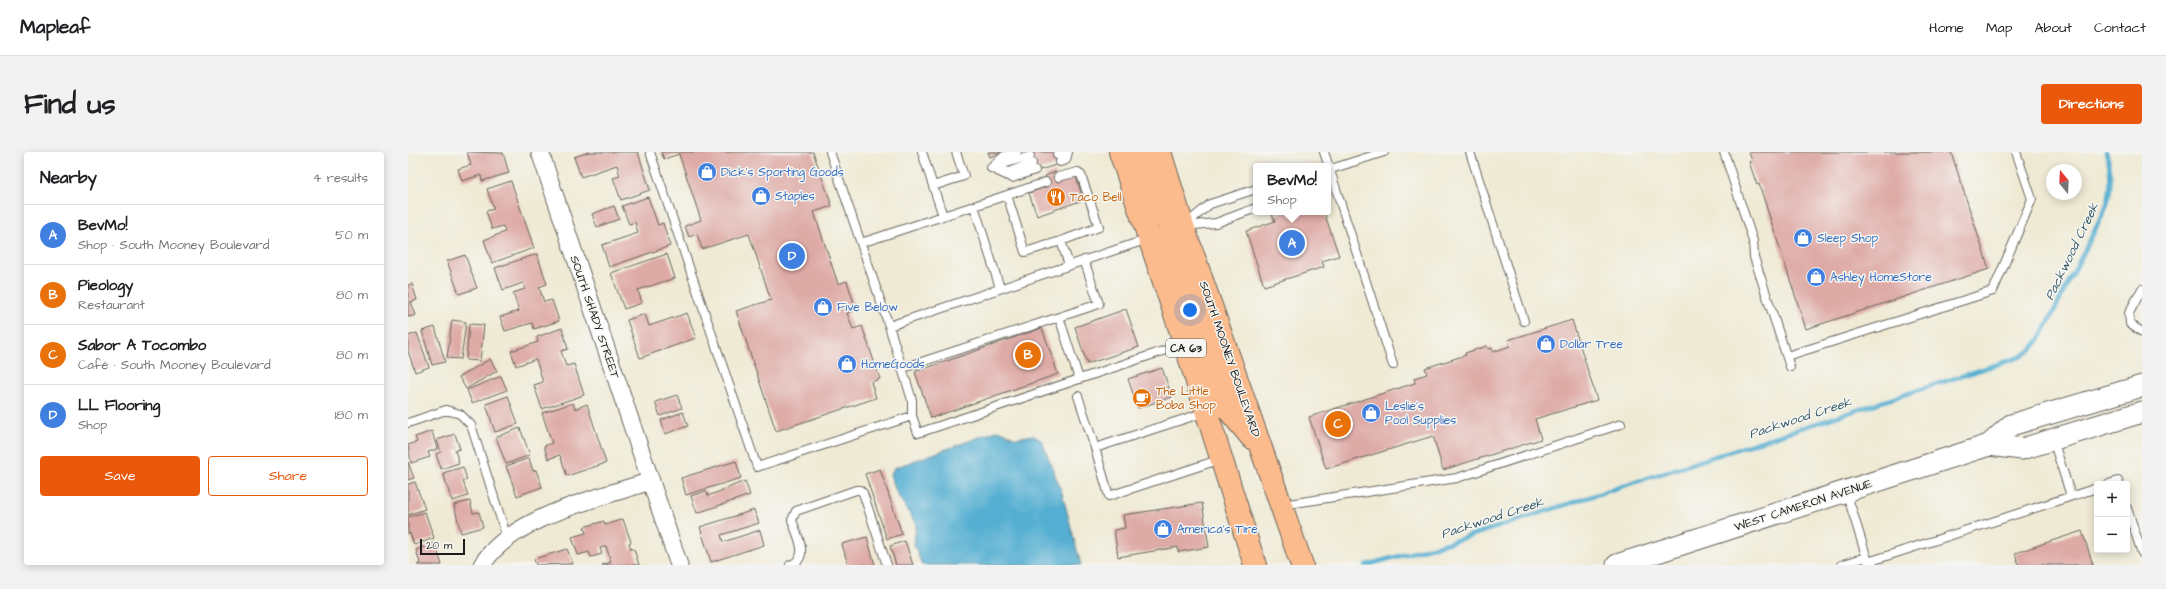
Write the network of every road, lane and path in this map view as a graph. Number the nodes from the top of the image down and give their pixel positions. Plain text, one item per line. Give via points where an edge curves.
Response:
1 (540, 152) edge
2 (650, 152) edge
3 (830, 152) edge
4 (922, 152) edge
5 (956, 152) edge
6 (1017, 152) edge
7 (1067, 152) edge
8 (1120, 152) edge
9 (1139, 152) edge
10 (1160, 152) edge
11 (1324, 152) edge
12 (1384, 152) edge
13 (1470, 152) edge
14 (1724, 152) edge
15 (2016, 152) edge
16 (1058, 158) dead end
17 (1327, 163) edge
18 (991, 168) junction
19 (1331, 170) edge
20 (1058, 177) dead end
21 (1331, 177) edge
22 (1046, 182) dead end
23 (933, 186) junction
24 (1253, 189) edge
25 (1006, 195) junction
26 (974, 206) junction
27 (1253, 209) edge
28 (943, 216) junction
29 (1183, 226) junction
30 (1150, 238) junction
31 (1061, 241) junction
32 (861, 243) junction
33 (1084, 260) junction
34 (1069, 265) junction
35 (1000, 288) junction
36 (2142, 289) edge
37 (2140, 299) edge
38 (1058, 318) junction
39 (1524, 321) dead end
40 (889, 326) junction
41 (2142, 332) edge
42 (1185, 344) junction
43 (1786, 356) junction
44 (1392, 365) dead end
45 (903, 368) junction
46 (1790, 368) dead end
47 (1079, 379) junction
48 (2142, 386) edge
49 (1078, 396) dead end
50 (1207, 412) junction
51 (2142, 412) edge
52 (912, 416) junction
53 (408, 423) edge
54 (1621, 424) dead end
55 (2053, 439) junction
56 (1989, 445) junction
57 (1095, 448) junction
58 (1261, 449) junction
59 (1222, 459) junction
60 (651, 481) junction
61 (2094, 489) edge
62 (1846, 490) junction
63 (2071, 496) junction
64 (1281, 505) junction
65 (2130, 517) edge
66 (507, 538) junction
67 (2142, 553) edge
68 (1868, 561) edge
69 (1301, 563) edge
70 (1629, 563) edge
71 (482, 565) edge
72 (679, 565) edge
73 (790, 565) edge
74 (887, 565) edge
75 (1255, 565) edge
76 (1841, 565) edge

1 - 60 street, SOUTH SHADY STREET
2 - 52 lane via 757,467
3 - 32 lane
4 - 23 lane
5 - 23 lane via 964,176
6 - 18 lane via 1004,156
7 - 16 lane via 1066,160
8 - 30 main road, CA 63
9 - 29 main road via 1161,216 1171,224
10 - 29 main road, SOUTH MOONEY BOULEVARD / CA 63
11 - 17 lane
12 - 19 lane
13 - 39 lane
14 - 43 lane via 1753,240 1754,257
15 - 43 lane via 2032,199 1993,291
18 - 18 lane via 1032,163 1012,178
20 - 31 lane via 1074,172 1081,175 1099,227
21 - 44 lane
22 - 25 lane
23 - 28 lane
24 - 29 lane via 1210,204
25 - 26 lane
25 - 31 lane via 1025,252
26 - 28 lane
26 - 35 lane
27 - 29 lane via 1216,223
28 - 32 lane
29 - 58 main road, SOUTH MOONEY BOULEVARD / CA 63
30 - 33 lane
30 - 42 main road, CA 63
30 - 58 main road via 1165,240 1172,248 1227,408
31 - 34 lane
32 - 40 lane
33 - 34 lane
33 - 38 lane via 1099,304
34 - 35 lane
35 - 40 lane
36 - 37 lane
37 - 41 lane via 2131,308 2129,318 2130,324
38 - 45 lane
38 - 47 lane
40 - 45 lane
42 - 47 lane
42 - 50 main road, CA 63
43 - 46 lane
45 - 52 lane via 912,400
47 - 52 lane via 918,433
48 - 56 street, WEST CAMERON AVENUE via 2011,425
49 - 57 lane
50 - 57 lane
50 - 59 main road, CA 63
51 - 55 street, WEST CAMERON AVENUE
53 - 66 lane via 446,410 460,414 470,425
54 - 64 lane via 1457,478
55 - 56 street, WEST CAMERON AVENUE via 2022,449
55 - 63 lane
56 - 62 street, WEST CAMERON AVENUE
57 - 59 lane via 1109,496
58 - 64 main road, SOUTH MOONEY BOULEVARD / CA 63
59 - 75 main road, CA 63
60 - 66 street via 549,514
60 - 72 street, SOUTH SHADY STREET
61 - 63 lane
62 - 68 lane
62 - 70 street, WEST CAMERON AVENUE
63 - 68 lane
64 - 69 main road, SOUTH MOONEY BOULEVARD / CA 63
65 - 67 lane
66 - 71 street
68 - 76 lane
73 - 74 lane via 802,558 802,549 792,520 796,511 856,490 862,493

